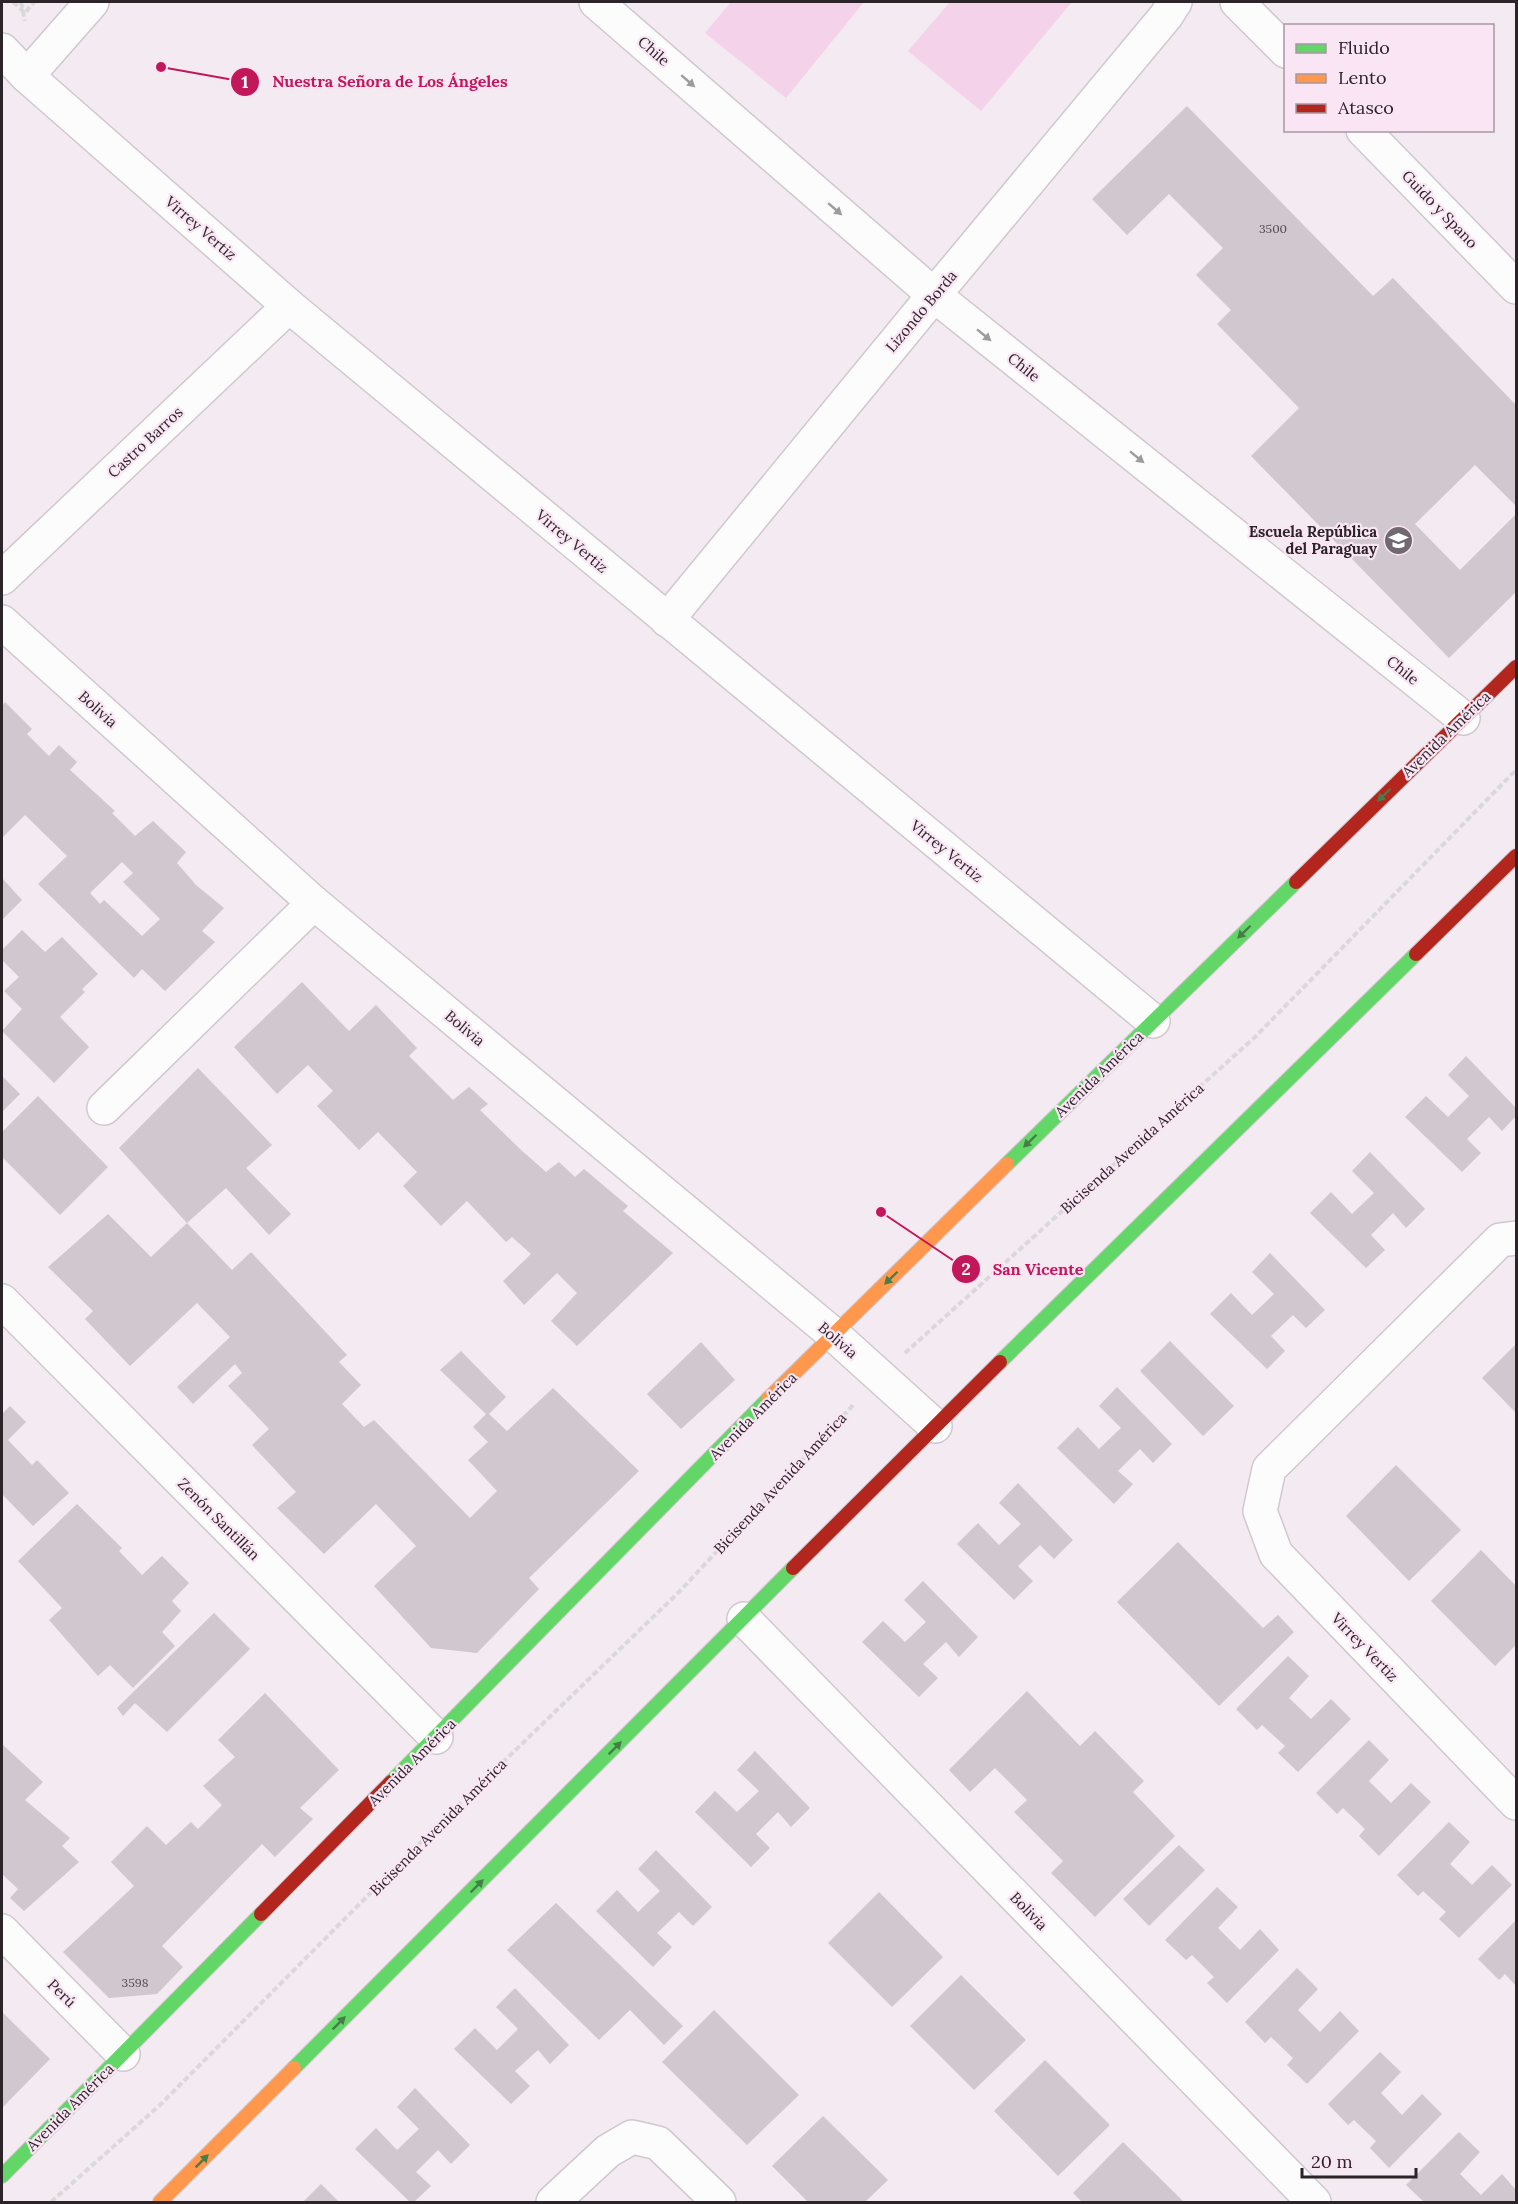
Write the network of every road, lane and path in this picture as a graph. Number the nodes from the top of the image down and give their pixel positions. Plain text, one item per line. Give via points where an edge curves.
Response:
1 (12, 2) edge
2 (21, 2) edge
3 (34, 2) edge
4 (92, 2) edge
5 (596, 2) edge
6 (1175, 2) edge
7 (1237, 2) edge
8 (25, 13) junction
9 (1284, 49) edge
10 (2, 50) edge
11 (27, 76) junction
12 (1366, 132) edge
13 (1516, 286) edge
14 (934, 295) junction
15 (289, 306) junction
16 (2, 578) edge
17 (667, 620) junction
18 (2, 622) edge
19 (1516, 667) edge
20 (1463, 717) junction
21 (1516, 770) edge
22 (1516, 856) edge
23 (314, 903) junction
24 (1153, 1021) junction
25 (104, 1108) dead end
26 (1516, 1238) edge
27 (2, 1301) edge
28 (833, 1334) junction
29 (880, 1377) junction
30 (935, 1426) junction
31 (744, 1619) junction
32 (436, 1737) junction
33 (1516, 1803) edge
34 (2, 1931) edge
35 (123, 2054) junction
36 (2, 2176) edge
37 (51, 2202) edge
38 (160, 2202) edge
39 (553, 2202) edge
40 (719, 2202) edge
41 (1314, 2202) edge

1 - 8 path
2 - 8 path
3 - 8 path
4 - 11 street
5 -> 14 street, Chile
6 - 14 street, Lizondo Borda
7 - 9 street
10 - 11 street, Virrey Vertiz
11 - 15 street, Virrey Vertiz
12 - 13 street, Guido y Spano
14 - 17 street, Lizondo Borda
14 -> 20 street, Chile
15 - 16 street, Castro Barros
15 - 17 street, Virrey Vertiz
17 - 24 street, Virrey Vertiz
18 - 23 street, Bolivia
19 - 20 main road, Avenida América
20 -> 24 main road, Avenida América
21 - 29 path, Bicisenda Avenida América via 1255,1036
22 - 30 main road
23 - 25 street
23 - 28 street, Bolivia
24 -> 28 main road, Avenida América
26 - 33 street, Virrey Vertiz via 1500,1240 1269,1469 1260,1510 1276,1554
27 - 32 street, Zenón Santillán
28 - 29 street, Bolivia
28 - 32 main road, Avenida América
29 - 30 street, Bolivia
29 - 37 path, Bicisenda Avenida América via 679,1592 440,1823 160,2105
30 - 31 main road
38 -> 31 main road
31 - 41 street, Bolivia
32 - 35 main road, Avenida América
34 - 35 street, Perú
35 - 36 main road, Avenida América
39 - 40 street via 608,2151 632,2136 658,2143

